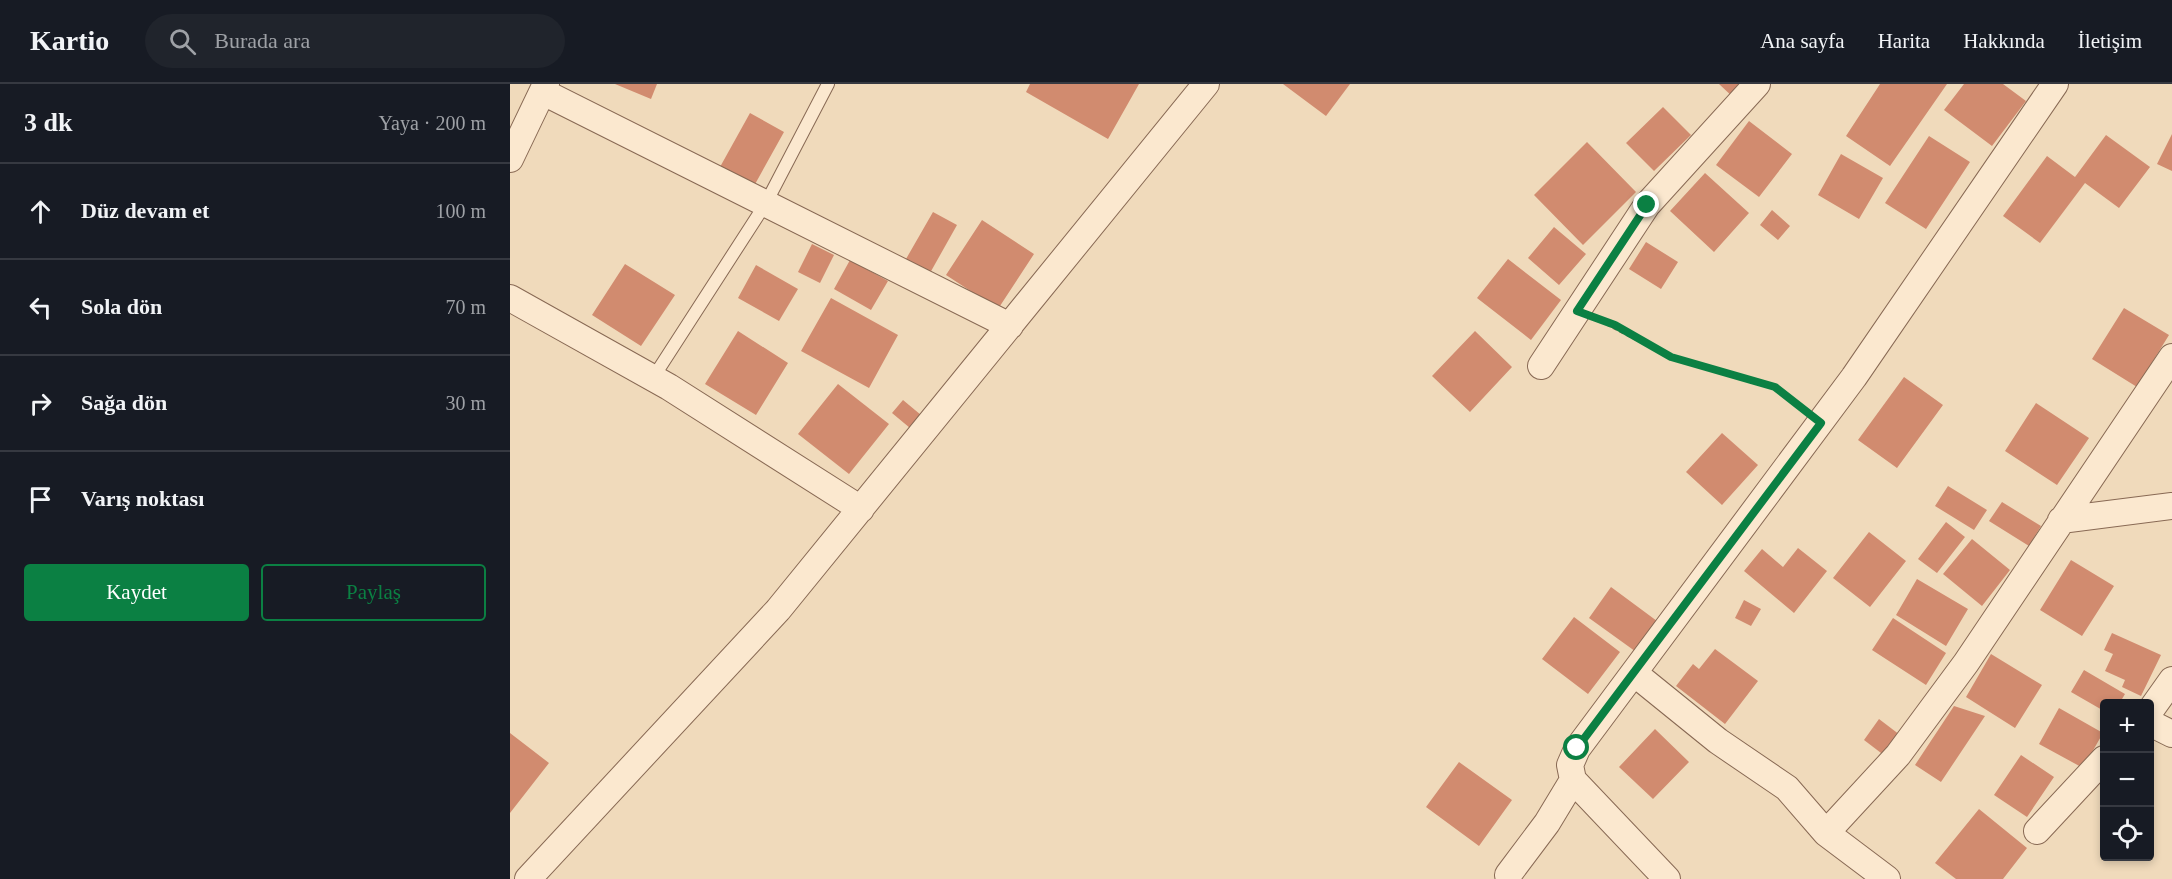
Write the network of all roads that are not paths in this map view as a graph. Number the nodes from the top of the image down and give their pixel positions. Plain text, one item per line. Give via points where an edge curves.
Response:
1 (828, 84) edge
2 (1206, 84) edge
3 (1757, 84) edge
4 (2055, 84) edge
5 (544, 88) edge
6 (510, 159) edge
7 (766, 203) junction
8 (510, 298) edge
9 (1010, 326) junction
10 (2172, 357) edge
11 (1540, 366) dead end
12 (653, 378) junction
13 (2172, 506) edge
14 (861, 509) junction
15 (2061, 520) junction
16 (1634, 673) junction
17 (2172, 680) edge
18 (2154, 705) edge
19 (2154, 725) edge
20 (2172, 734) edge
21 (2100, 763) edge
22 (1573, 780) junction
23 (2037, 831) dead end
24 (1826, 833) junction
25 (1508, 875) dead end
26 (528, 879) edge
27 (1667, 879) edge
28 (1887, 879) edge

1 - 7 lane
2 - 9 street
3 - 11 street via 1647,205
4 - 16 street via 1821,423
5 - 6 street
5 - 7 street
7 - 9 street
7 - 12 lane
8 - 12 street
9 - 14 street
10 - 15 street
12 - 14 street
13 - 15 street
14 - 26 street via 778,610
15 - 24 street via 1966,663 1898,755
16 - 22 street via 1577,748 1570,765
16 - 24 street via 1718,741 1787,788
17 - 18 street
19 - 20 street
21 - 23 street
22 - 25 street
22 - 27 street
24 - 28 street

